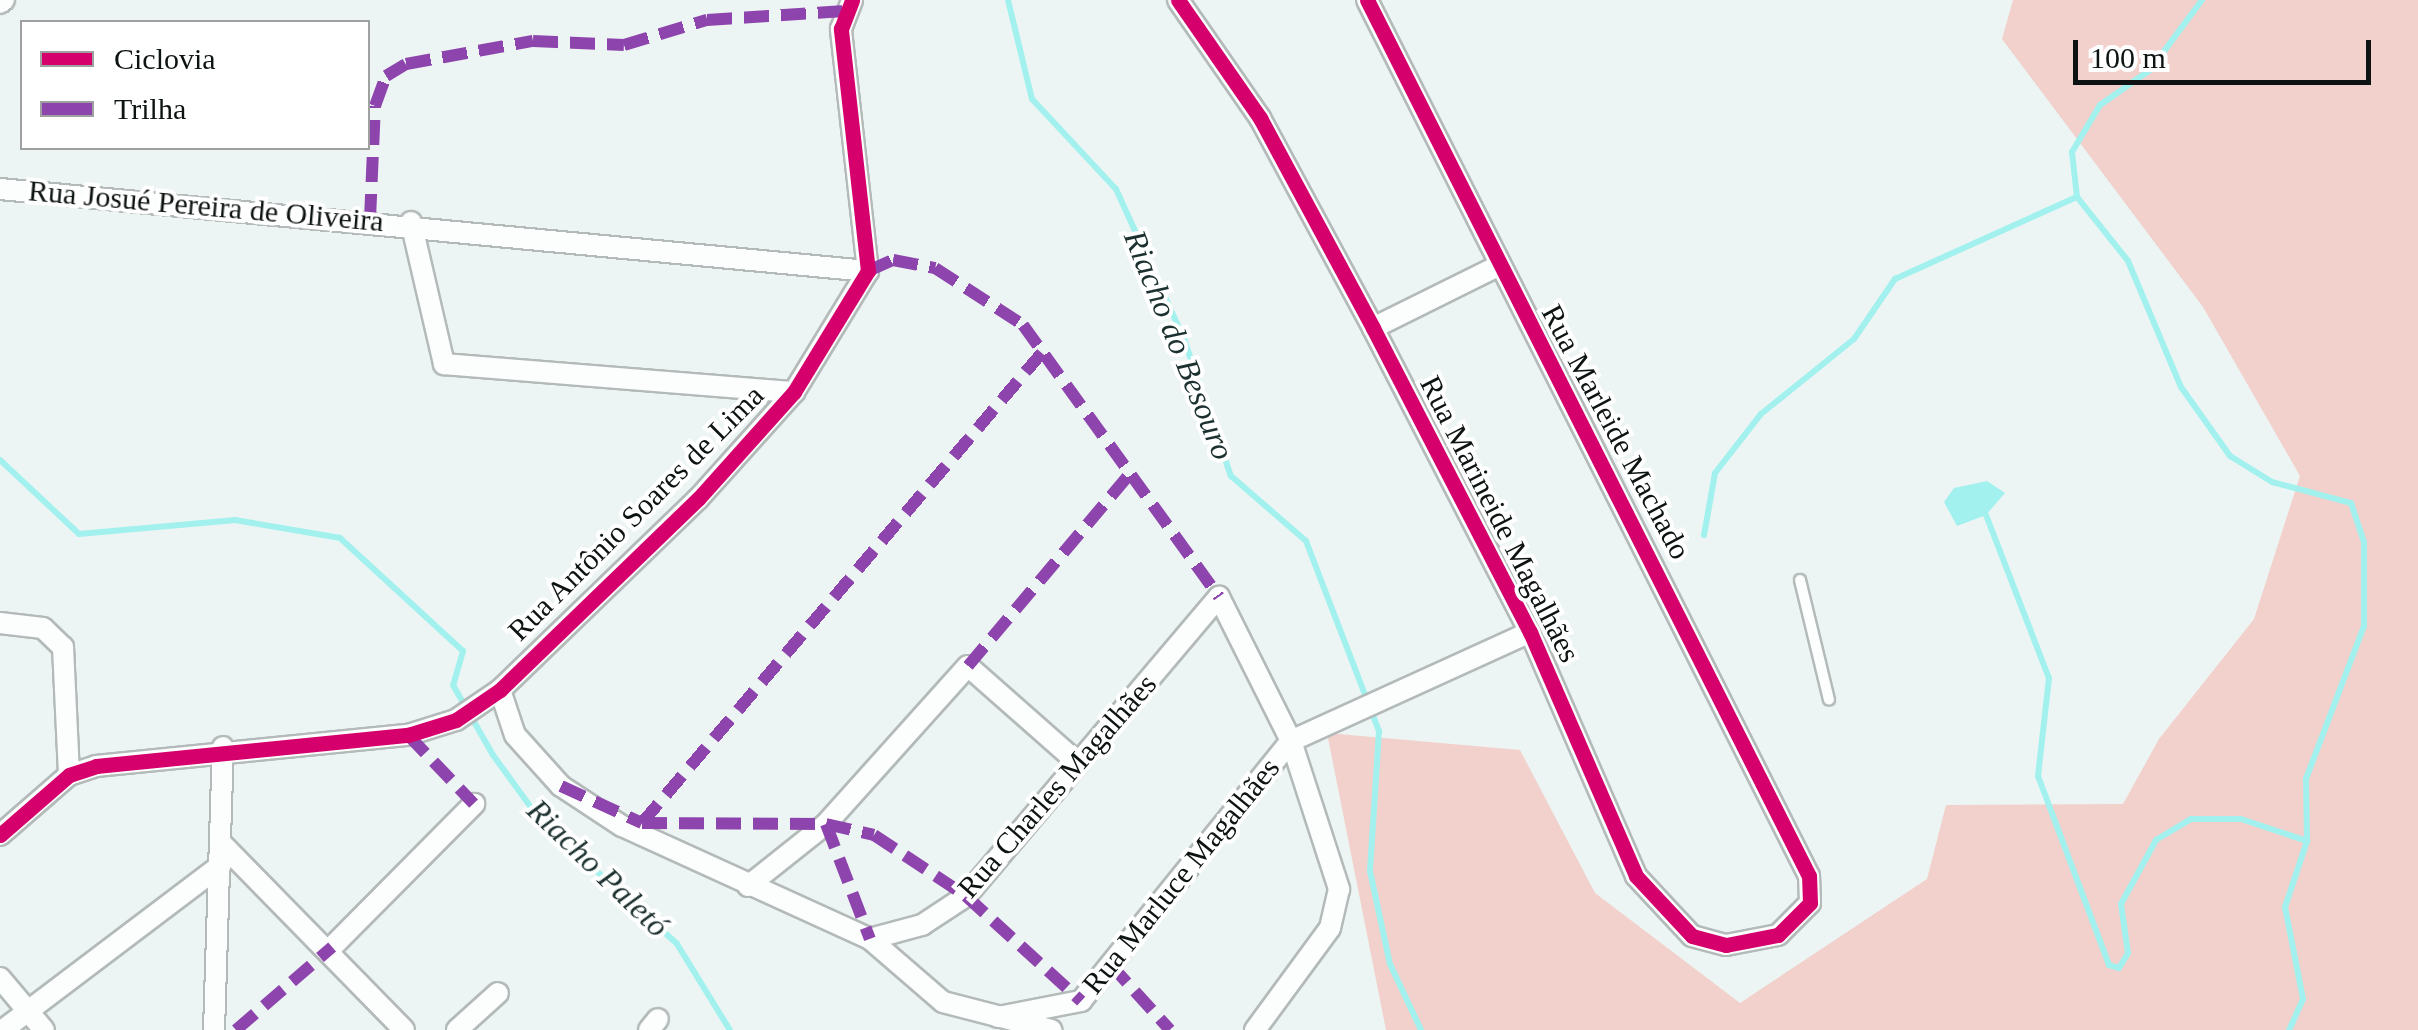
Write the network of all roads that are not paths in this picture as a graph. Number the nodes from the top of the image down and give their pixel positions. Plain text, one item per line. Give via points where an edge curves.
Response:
1 (852, 0) edge
2 (1178, 0) edge
3 (1366, 0) edge
4 (0, 189) edge
5 (412, 222) junction
6 (1496, 266) junction
7 (868, 271) junction
8 (1372, 328) junction
9 (794, 392) junction
10 (1800, 580) dead end
11 (0, 623) edge
12 (1530, 632) junction
13 (500, 690) junction
14 (1829, 700) dead end
15 (1291, 741) junction
16 (223, 748) junction
17 (1078, 762) junction
18 (68, 775) junction
19 (474, 804) dead end
20 (0, 835) edge
21 (222, 854) junction
22 (748, 886) junction
23 (1812, 891) joint
24 (870, 939) junction
25 (332, 947) junction
26 (0, 978) edge
27 (498, 993) dead end
28 (28, 1011) junction
29 (998, 1017) junction
30 (3, 1030) edge
31 (44, 1030) edge
32 (214, 1030) edge
33 (404, 1030) edge
34 (457, 1030) edge
35 (1051, 1030) edge
36 (1255, 1030) edge

1 - 7 street via 841,30
2 - 8 street, Rua Marineide Magalhães via 1260,118
3 - 6 street, Rua Marleide Machado
4 - 5 street, Rua Josué Pereira de Oliveira
5 - 7 street, Rua Josué Pereira de Oliveira
5 - 9 street via 444,364
6 - 8 street
6 - 23 street, Rua Marleide Machado via 1583,417
7 - 9 street, Rua Antônio Soares de Lima
8 - 12 street, Rua Marineide Magalhães
9 - 13 street, Rua Antônio Soares de Lima
10 - 14 lane
11 - 18 street via 43,628 63,646
12 - 15 street, Rua Marluce Magalhães
12 - 23 street, Rua Marineide Magalhães via 1605,813 1665,913 1692,936 1755,942 1802,918
13 - 16 street, Rua Antônio Soares de Lima via 465,714 408,734
13 - 22 street via 515,736 561,786 653,844
15 - 17 street, Rua Charles Magalhães via 1219,596
15 - 29 street, Rua Marluce Magalhães via 1080,1001
15 - 36 street via 1339,907
16 - 18 street, Rua Antônio Soares de Lima
16 - 21 street
17 - 22 street via 968,666 826,824
17 - 24 street, Rua Charles Magalhães via 966,896 922,925
18 - 20 street
19 - 25 street
21 - 25 street
21 - 28 street
21 - 32 street
22 - 24 street
24 - 29 street via 942,1002
25 - 33 street
26 - 28 street
27 - 34 street
28 - 30 street
28 - 31 street
29 - 35 street

